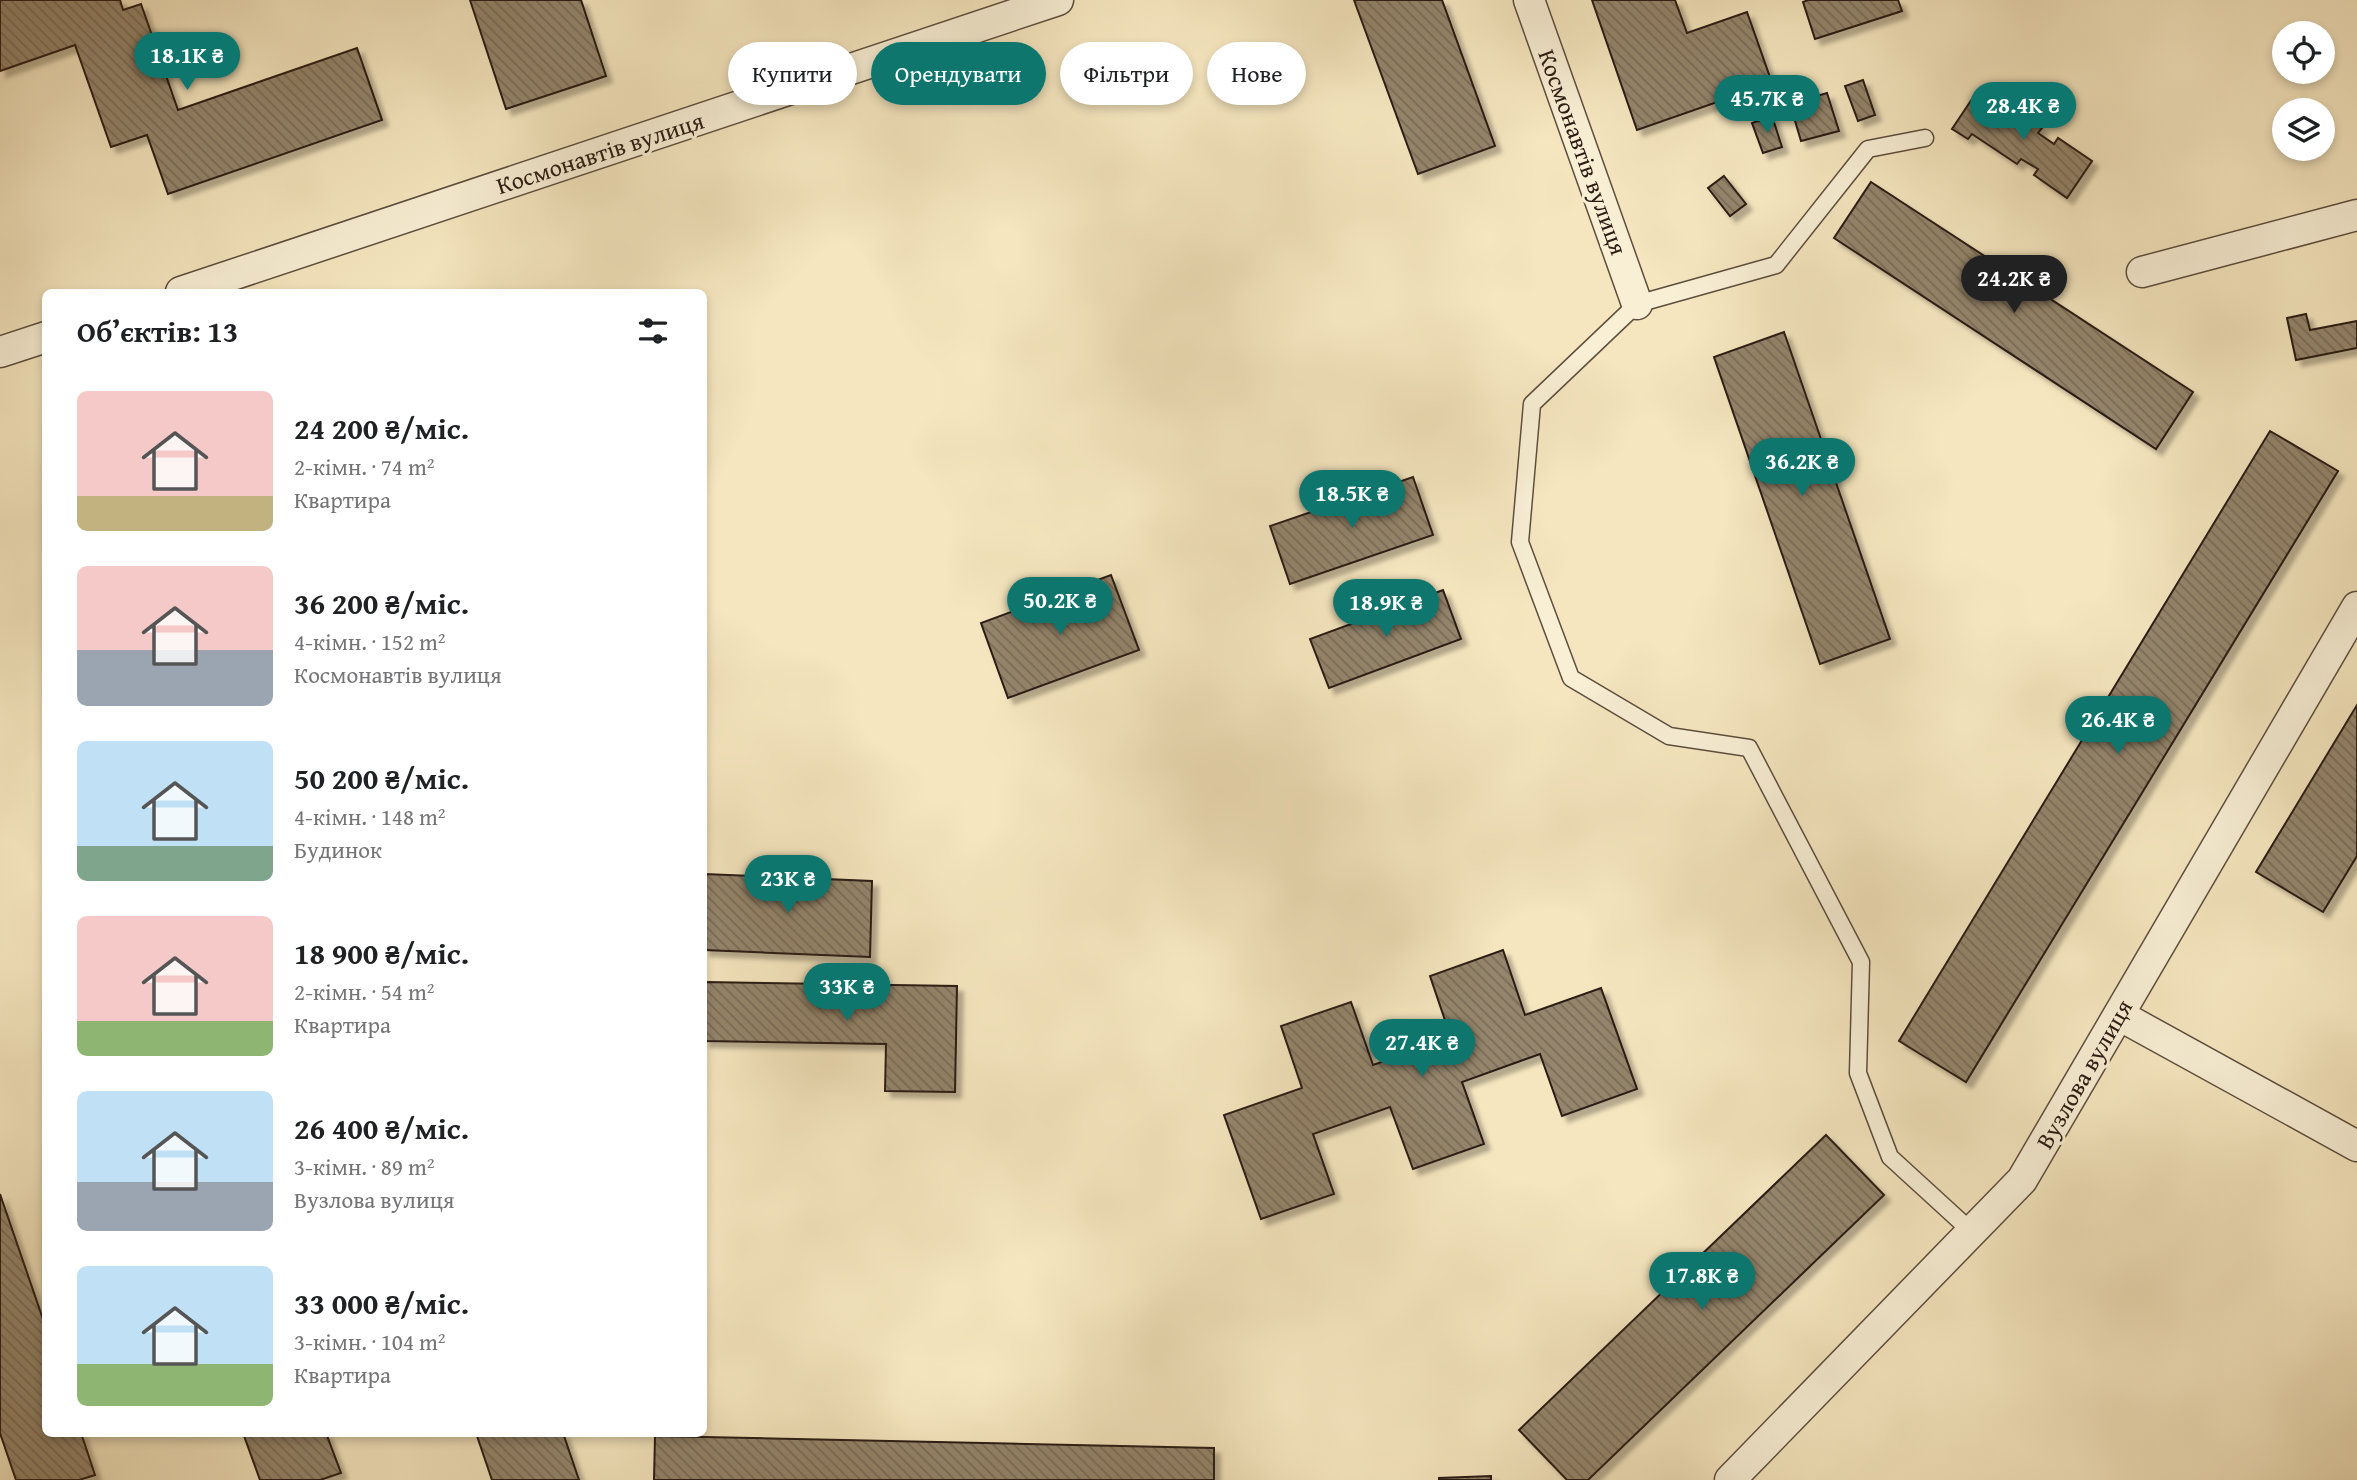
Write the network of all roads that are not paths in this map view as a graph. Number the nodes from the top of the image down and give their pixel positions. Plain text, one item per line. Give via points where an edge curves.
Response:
1 (1058, 0) edge
2 (1529, 0) edge
3 (1925, 138) dead end
4 (2357, 215) edge
5 (2142, 272) dead end
6 (190, 289) edge
7 (1637, 304) junction
8 (42, 338) edge
9 (0, 352) edge
10 (2357, 607) edge
11 (2119, 1015) junction
12 (2357, 1146) edge
13 (1972, 1232) junction
14 (1730, 1480) edge

1 - 6 street, Космонавтів вулиця
2 - 7 street, Космонавтів вулиця
3 - 7 lane via 1868,149 1776,265
4 - 5 street
7 - 13 lane via 1532,404 1520,542 1571,678 1669,736 1749,748 1861,962 1858,1073 1890,1157
8 - 9 street
10 - 11 street, Вузлова вулиця
11 - 12 street
11 - 13 street, Вузлова вулиця via 2022,1180
13 - 14 street, Вузлова вулиця

